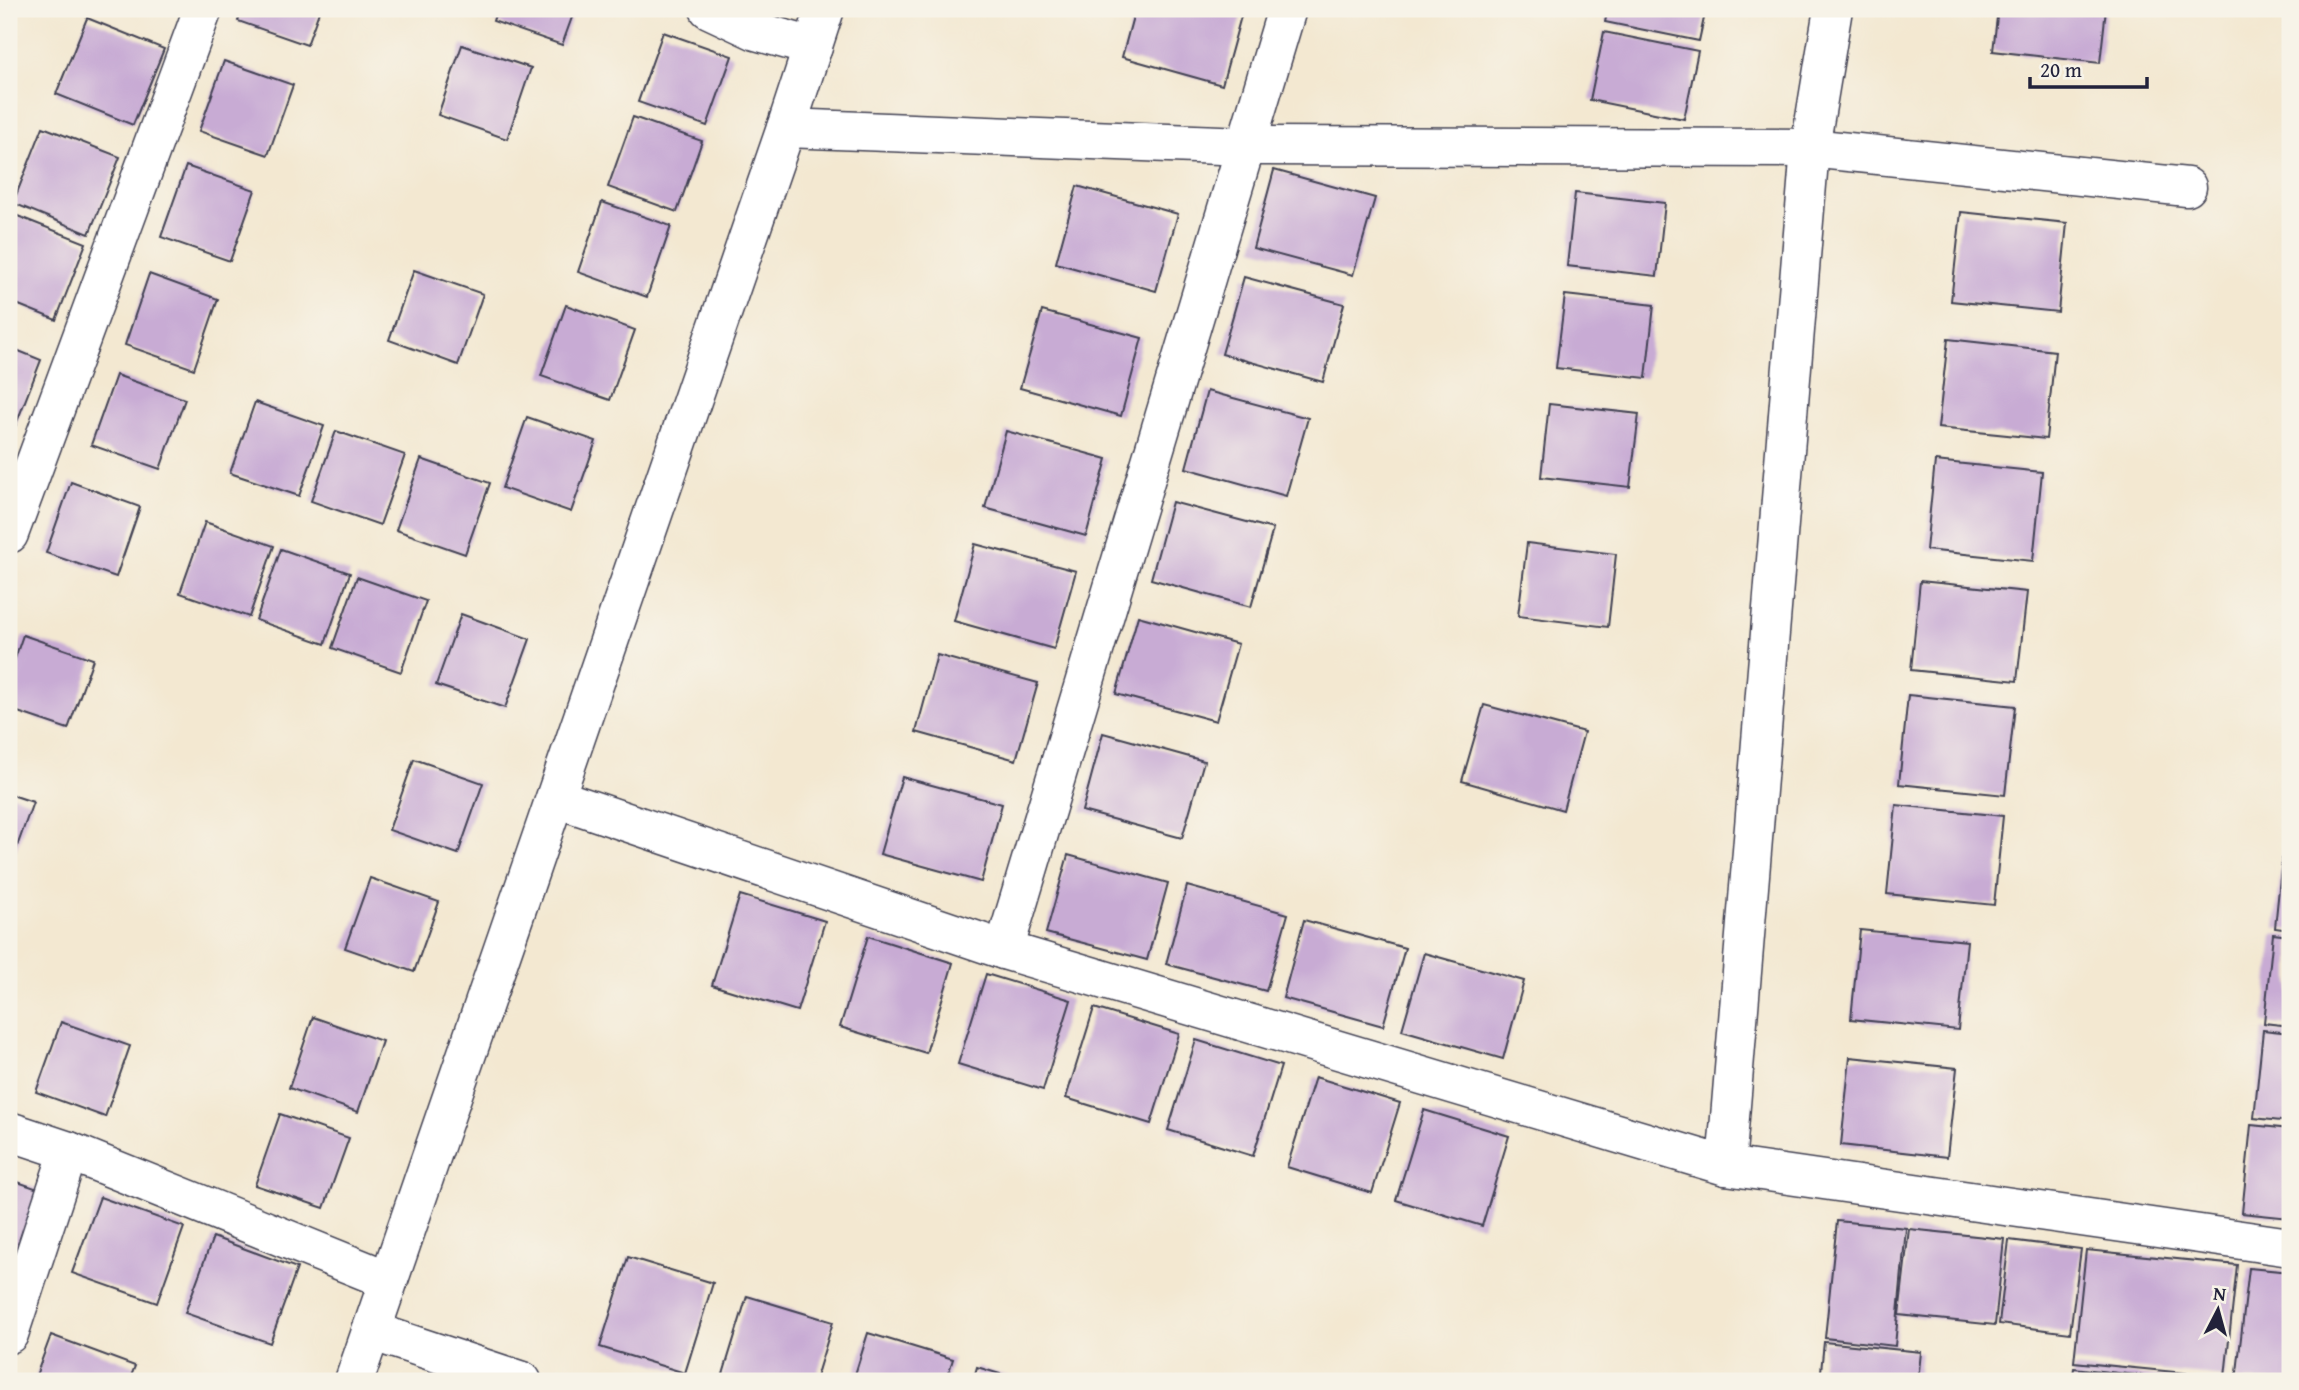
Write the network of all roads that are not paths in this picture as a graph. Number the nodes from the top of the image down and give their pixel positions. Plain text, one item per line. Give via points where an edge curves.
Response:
1 (203, 9) edge
2 (709, 9) edge
3 (825, 9) edge
4 (1287, 9) edge
5 (1833, 9) edge
6 (813, 47) junction
7 (786, 128) junction
8 (1246, 145) junction
9 (1810, 148) junction
10 (2187, 187) dead end
11 (9, 534) edge
12 (556, 797) junction
13 (1004, 950) junction
14 (9, 1130) edge
15 (69, 1151) junction
16 (1726, 1166) junction
17 (2290, 1247) edge
18 (388, 1280) junction
19 (371, 1331) junction
20 (9, 1334) edge
21 (354, 1381) edge
22 (522, 1381) edge

1 - 11 street
2 - 6 street via 755,31
3 - 6 street
4 - 8 street
5 - 9 street
6 - 7 street
7 - 8 street
7 - 12 street
8 - 9 street
8 - 13 street
9 - 10 street
9 - 16 street
12 - 13 street
12 - 18 street
13 - 16 street
14 - 15 street
15 - 18 street
15 - 20 street
16 - 17 street
18 - 19 street
19 - 21 street
19 - 22 street

